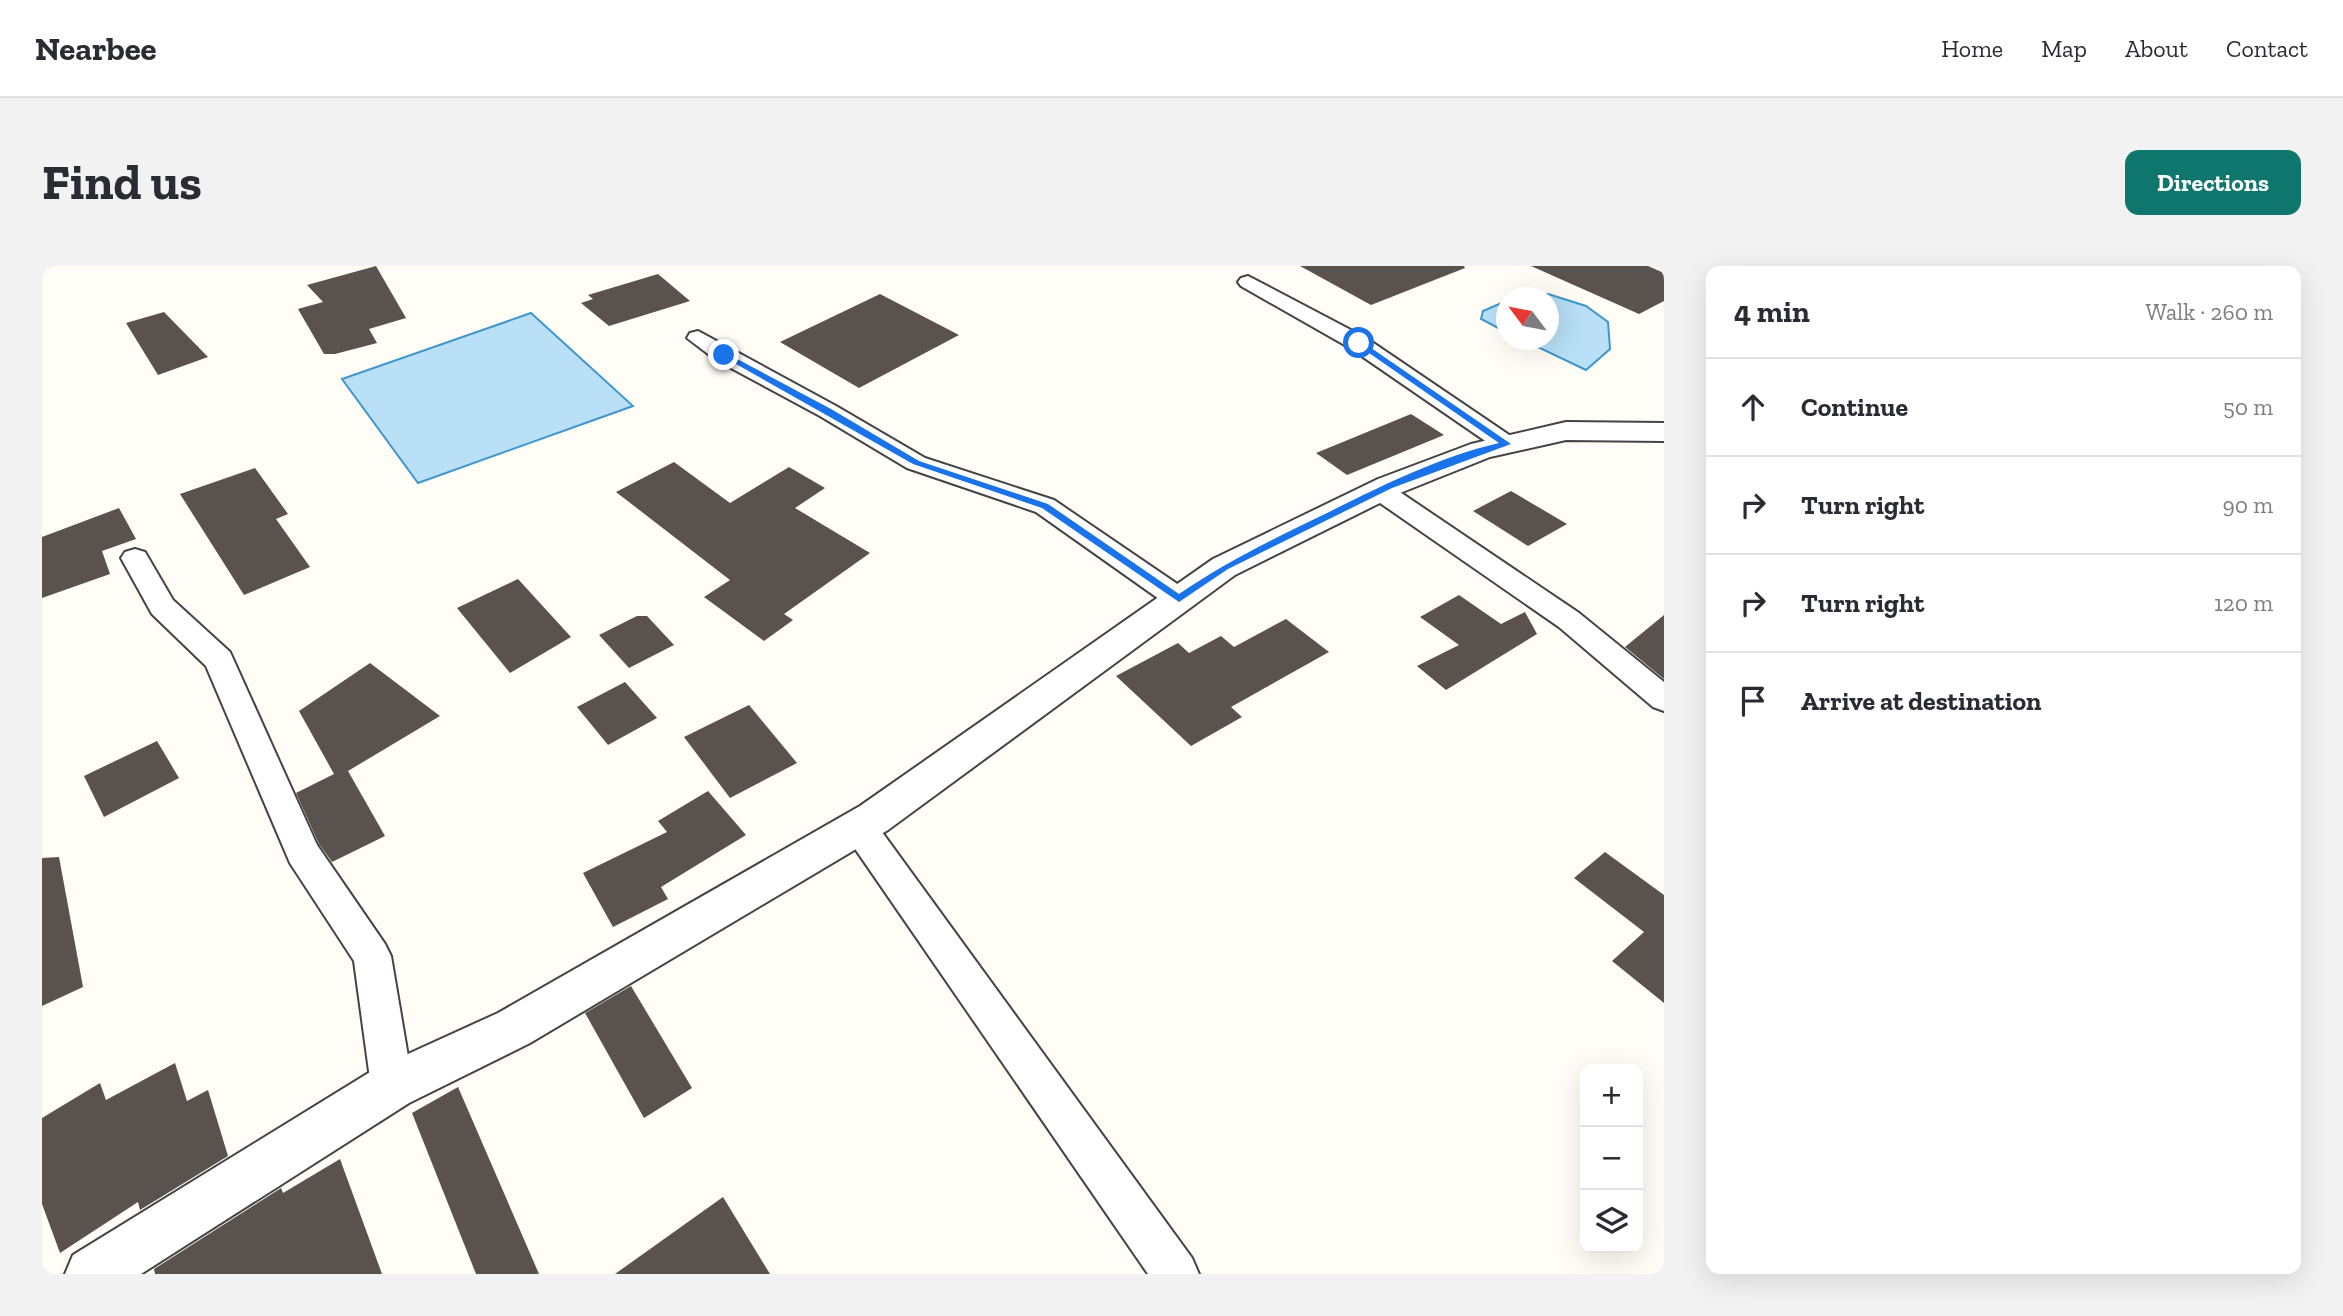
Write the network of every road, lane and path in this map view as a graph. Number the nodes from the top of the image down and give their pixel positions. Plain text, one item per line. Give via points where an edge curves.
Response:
1 (1248, 282) dead end
2 (698, 338) dead end
3 (1664, 432) edge
4 (1506, 444) junction
5 (1380, 490) junction
6 (135, 558) dead end
7 (1179, 599) junction
8 (1664, 699) edge
9 (859, 827) junction
10 (392, 1086) junction
11 (92, 1274) edge
12 (1176, 1274) edge

1 - 4 street via 1359,343
2 - 7 street via 916,463 1045,506
3 - 4 street via 1566,431
4 - 5 street
5 - 7 street via 1224,567
5 - 8 street via 1569,620
6 - 10 street via 162,607 219,660 303,853 372,956
7 - 9 street
9 - 10 street via 514,1028
9 - 12 street
10 - 11 street

